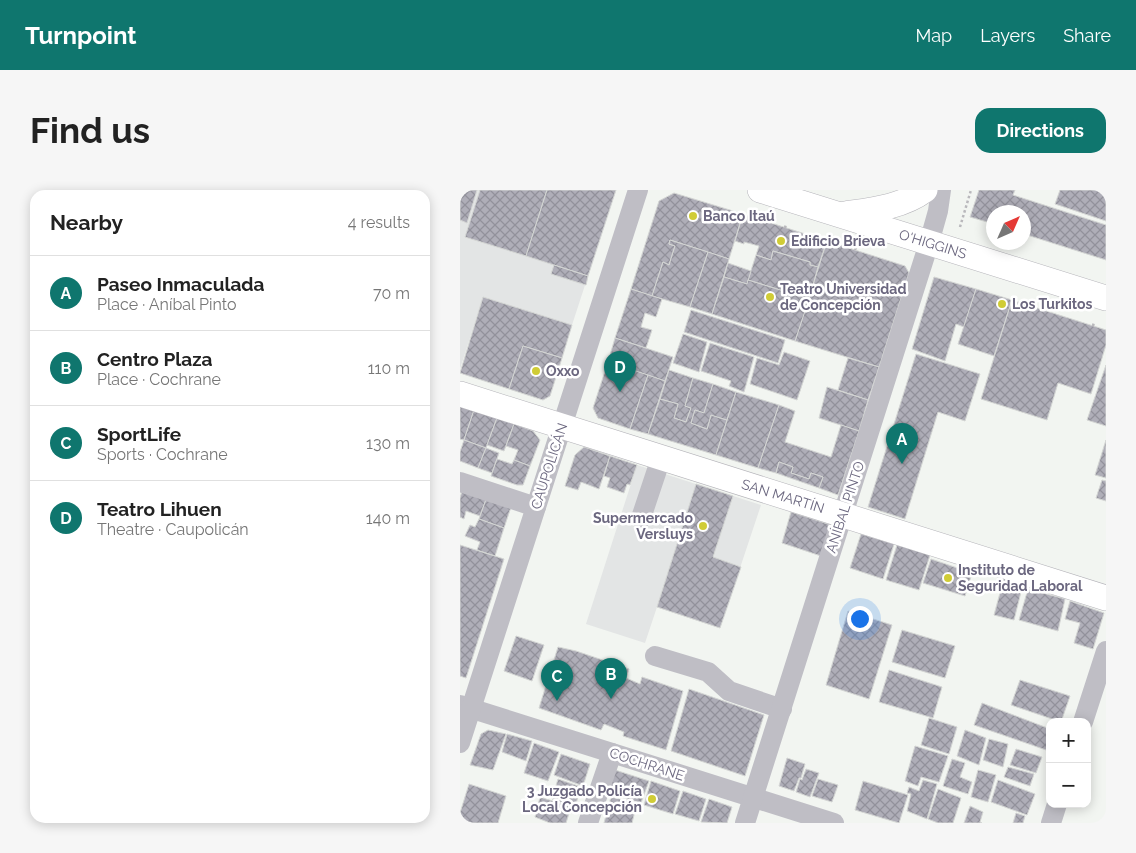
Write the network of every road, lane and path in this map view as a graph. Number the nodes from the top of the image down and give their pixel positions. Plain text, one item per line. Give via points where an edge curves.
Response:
1 (638, 190) edge
2 (760, 190) edge
3 (925, 190) edge
4 (941, 190) edge
5 (972, 190) edge
6 (841, 215) junction
7 (960, 227) dead end
8 (929, 243) junction
9 (1106, 298) edge
10 (1094, 322) dead end
11 (1093, 326) dead end
12 (460, 394) edge
13 (562, 426) junction
14 (661, 458) junction
15 (460, 482) edge
16 (536, 507) junction
17 (843, 515) junction
18 (641, 518) dead end
19 (1106, 598) edge
20 (1106, 651) edge
21 (655, 656) dead end
22 (466, 706) edge
23 (782, 709) junction
24 (1084, 718) edge
25 (460, 743) edge
26 (612, 752) junction
27 (754, 798) junction
28 (1056, 808) edge
29 (588, 823) edge
30 (745, 823) edge
31 (834, 823) edge
32 (1051, 823) edge

1 - 13 street, CAUPOLICÁN
2 - 6 main road, O'HIGGINS
3 - 6 main road via 893,205
4 - 8 street, ANÍBAL PINTO
5 - 7 path
6 - 8 main road, O'HIGGINS
8 - 9 main road, O'HIGGINS
8 - 17 street, ANÍBAL PINTO
10 - 11 path
12 - 13 main road, SAN MARTÍN
13 - 14 main road, SAN MARTÍN
13 - 16 street, CAUPOLICÁN
14 - 17 main road, SAN MARTÍN
14 - 18 street
15 - 16 street
16 - 22 street, CAUPOLICÁN
17 - 19 main road, SAN MARTÍN
17 - 23 street, ANÍBAL PINTO
20 - 24 street
21 - 23 street via 708,672 729,691
22 - 25 street, CAUPOLICÁN
22 - 26 street, COCHRANE
23 - 27 street, ANÍBAL PINTO
26 - 27 street, COCHRANE
26 - 29 street
27 - 30 street, ANÍBAL PINTO
27 - 31 street, COCHRANE
28 - 32 street

